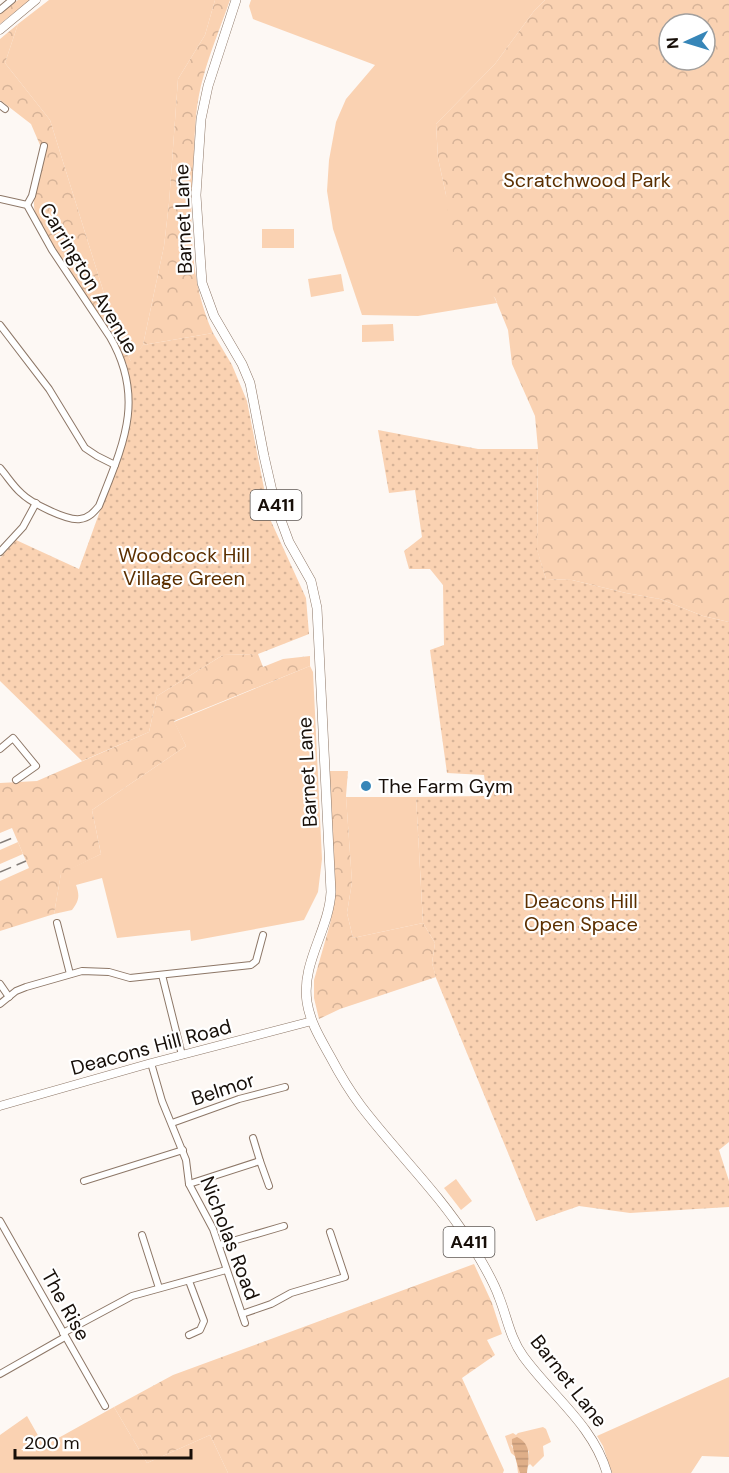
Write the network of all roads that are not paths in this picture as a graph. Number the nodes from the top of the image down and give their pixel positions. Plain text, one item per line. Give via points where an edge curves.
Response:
1 (12, 0) edge
2 (36, 0) edge
3 (236, 0) edge
4 (0, 10) edge
5 (0, 30) edge
6 (44, 146) dead end
7 (0, 199) edge
8 (27, 205) junction
9 (0, 326) edge
10 (115, 465) junction
11 (0, 468) edge
12 (36, 503) junction
13 (0, 552) edge
14 (0, 749) edge
15 (16, 780) dead end
16 (57, 923) dead end
17 (263, 935) dead end
18 (70, 974) junction
19 (162, 975) junction
20 (0, 984) edge
21 (9, 997) junction
22 (0, 1004) edge
23 (312, 1021) junction
24 (182, 1055) junction
25 (152, 1063) junction
26 (285, 1087) dead end
27 (0, 1106) edge
28 (172, 1123) junction
29 (253, 1138) dead end
30 (183, 1150) junction
31 (260, 1161) junction
32 (84, 1180) dead end
33 (189, 1184) junction
34 (269, 1186) dead end
35 (0, 1221) edge
36 (284, 1226) dead end
37 (330, 1232) dead end
38 (142, 1235) dead end
39 (219, 1245) junction
40 (226, 1270) junction
41 (189, 1281) junction
42 (159, 1288) junction
43 (242, 1314) junction
44 (245, 1323) dead end
45 (64, 1335) junction
46 (189, 1335) dead end
47 (0, 1374) edge
48 (105, 1406) dead end
49 (607, 1473) edge

1 - 4 street
2 - 5 street
3 - 23 main road, Barnet Lane / A411 via 209,80 201,119 196,195 200,261 208,303 250,382 276,504 289,542 311,581 317,608 331,892 328,915 307,975 306,1000
6 - 8 street
7 - 8 street, Carrington Avenue
8 - 10 street, Carrington Avenue via 110,337 123,366 129,412
9 - 10 street via 49,389 85,448
10 - 12 street, Carrington Avenue via 93,514 71,519
11 - 12 street via 20,493
12 - 13 street via 23,527
14 - 15 street via 13,738 36,766
16 - 18 street
17 - 19 street via 256,961 251,965
18 - 19 street via 92,970 130,978
18 - 21 street via 26,987
19 - 24 street
20 - 21 street
21 - 22 street
23 - 24 street, Deacons Hill Road
23 - 49 main road, Barnet Lane / A411 via 359,1104 467,1238 487,1270 512,1338 544,1383 587,1431
24 - 25 street, Deacons Hill Road
25 - 27 street, Deacons Hill Road
25 - 28 street, Nicholas Road
26 - 28 street, Belmor
28 - 30 street, Nicholas Road
29 - 31 street
30 - 32 street
30 - 33 street, Nicholas Road
31 - 33 street
31 - 34 street
33 - 39 street, Nicholas Road
35 - 45 street, The Rise
36 - 39 street
37 - 43 street via 345,1277 291,1293
38 - 42 street
39 - 40 street, Nicholas Road
40 - 41 street
40 - 43 street, Nicholas Road
41 - 42 street
41 - 46 street via 204,1321 200,1330
42 - 45 street via 123,1300
43 - 44 street, Nicholas Road
45 - 47 street
45 - 48 street, The Rise

